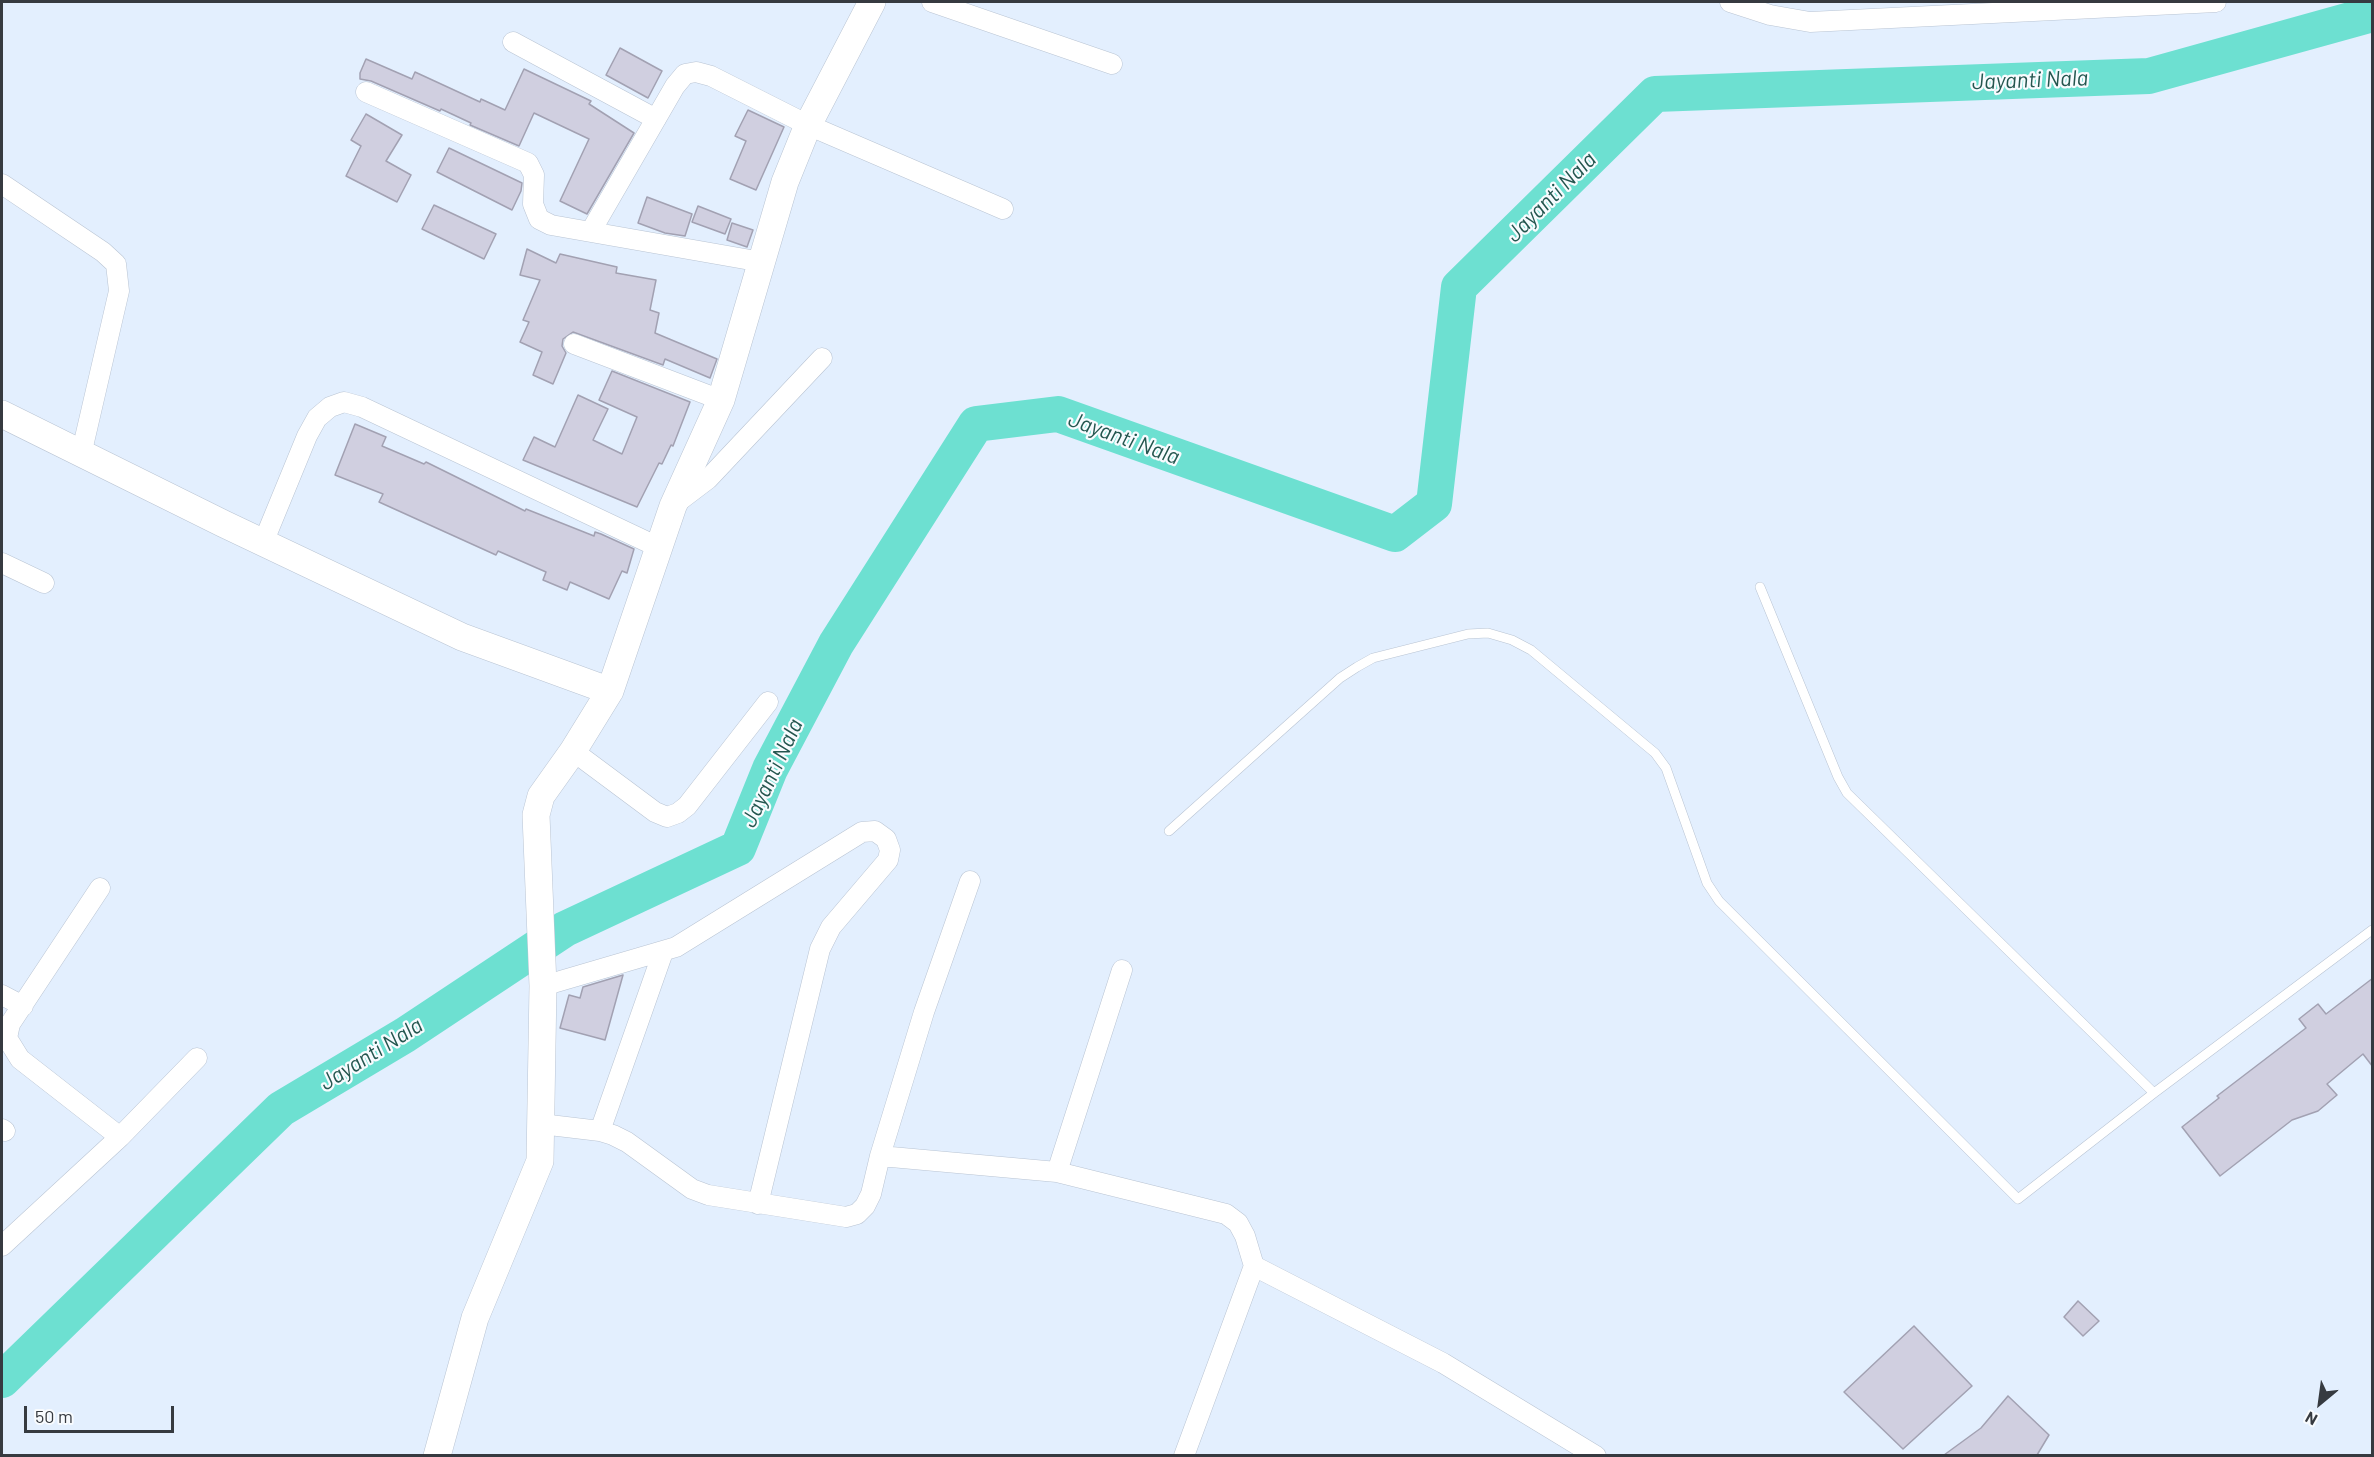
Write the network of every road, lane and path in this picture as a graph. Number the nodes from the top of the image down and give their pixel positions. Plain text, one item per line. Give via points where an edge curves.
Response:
1 (872, 2) edge
2 (932, 2) edge
3 (1730, 2) edge
4 (2216, 2) edge
5 (513, 42) dead end
6 (1112, 64) dead end
7 (366, 92) dead end
8 (656, 119) junction
9 (807, 125) junction
10 (2, 184) edge
11 (1003, 209) dead end
12 (591, 231) junction
13 (762, 262) junction
14 (574, 344) dead end
15 (822, 358) dead end
16 (721, 400) junction
17 (2, 414) edge
18 (81, 455) junction
19 (673, 506) junction
20 (263, 543) junction
21 (658, 547) junction
22 (2, 562) edge
23 (44, 583) dead end
24 (1760, 587) dead end
25 (610, 692) junction
26 (768, 702) dead end
27 (573, 751) junction
28 (1169, 831) dead end
29 (970, 881) dead end
30 (100, 888) dead end
31 (2373, 930) edge
32 (663, 952) junction
33 (1122, 970) dead end
34 (543, 986) junction
35 (2, 995) edge
36 (23, 1006) junction
37 (197, 1058) dead end
38 (2154, 1093) junction
39 (541, 1124) junction
40 (600, 1131) junction
41 (120, 1137) junction
42 (880, 1155) junction
43 (1058, 1172) junction
44 (758, 1204) junction
45 (2, 1246) edge
46 (1254, 1266) junction
47 (437, 1455) edge
48 (1184, 1455) edge
49 (1596, 1455) edge

1 - 9 main road
2 - 6 street
3 - 4 street via 1810,22
5 - 8 street
7 - 12 street via 528,163 534,175 533,204 539,219 551,225
8 - 9 street via 685,74 696,72
8 - 12 street
9 - 11 street
9 - 13 main road via 784,182
10 - 18 street via 116,264 120,291
12 - 13 street
13 - 16 main road
14 - 16 street
15 - 19 street via 708,478
16 - 19 main road
17 - 18 main road
18 - 20 main road
19 - 21 main road
20 - 21 street via 317,418 344,402 362,407
20 - 25 main road via 462,637
21 - 25 main road
22 - 23 street
24 - 38 lane via 1847,793
25 - 27 main road
26 - 27 street via 687,806 666,817
27 - 34 main road via 541,796 536,815
28 - 38 lane via 1357,667 1373,658 1468,634 1488,633 1531,650 1655,753 1665,768 1707,883 1719,901 2018,1199
29 - 42 street
30 - 36 street
31 - 38 lane
32 - 34 street
32 - 40 street
32 - 44 street via 862,832 875,831 886,839 888,861 831,927 820,949
33 - 43 street
34 - 39 main road
35 - 36 street
36 - 41 street via 7,1031 20,1059
37 - 41 street
39 - 40 street
39 - 47 main road via 540,1161 475,1318
40 - 44 street via 627,1142 692,1189
41 - 45 street
42 - 43 street
42 - 44 street via 871,1194 857,1214 846,1217
43 - 46 street via 1226,1214 1238,1223
46 - 48 street
46 - 49 street via 1443,1363

